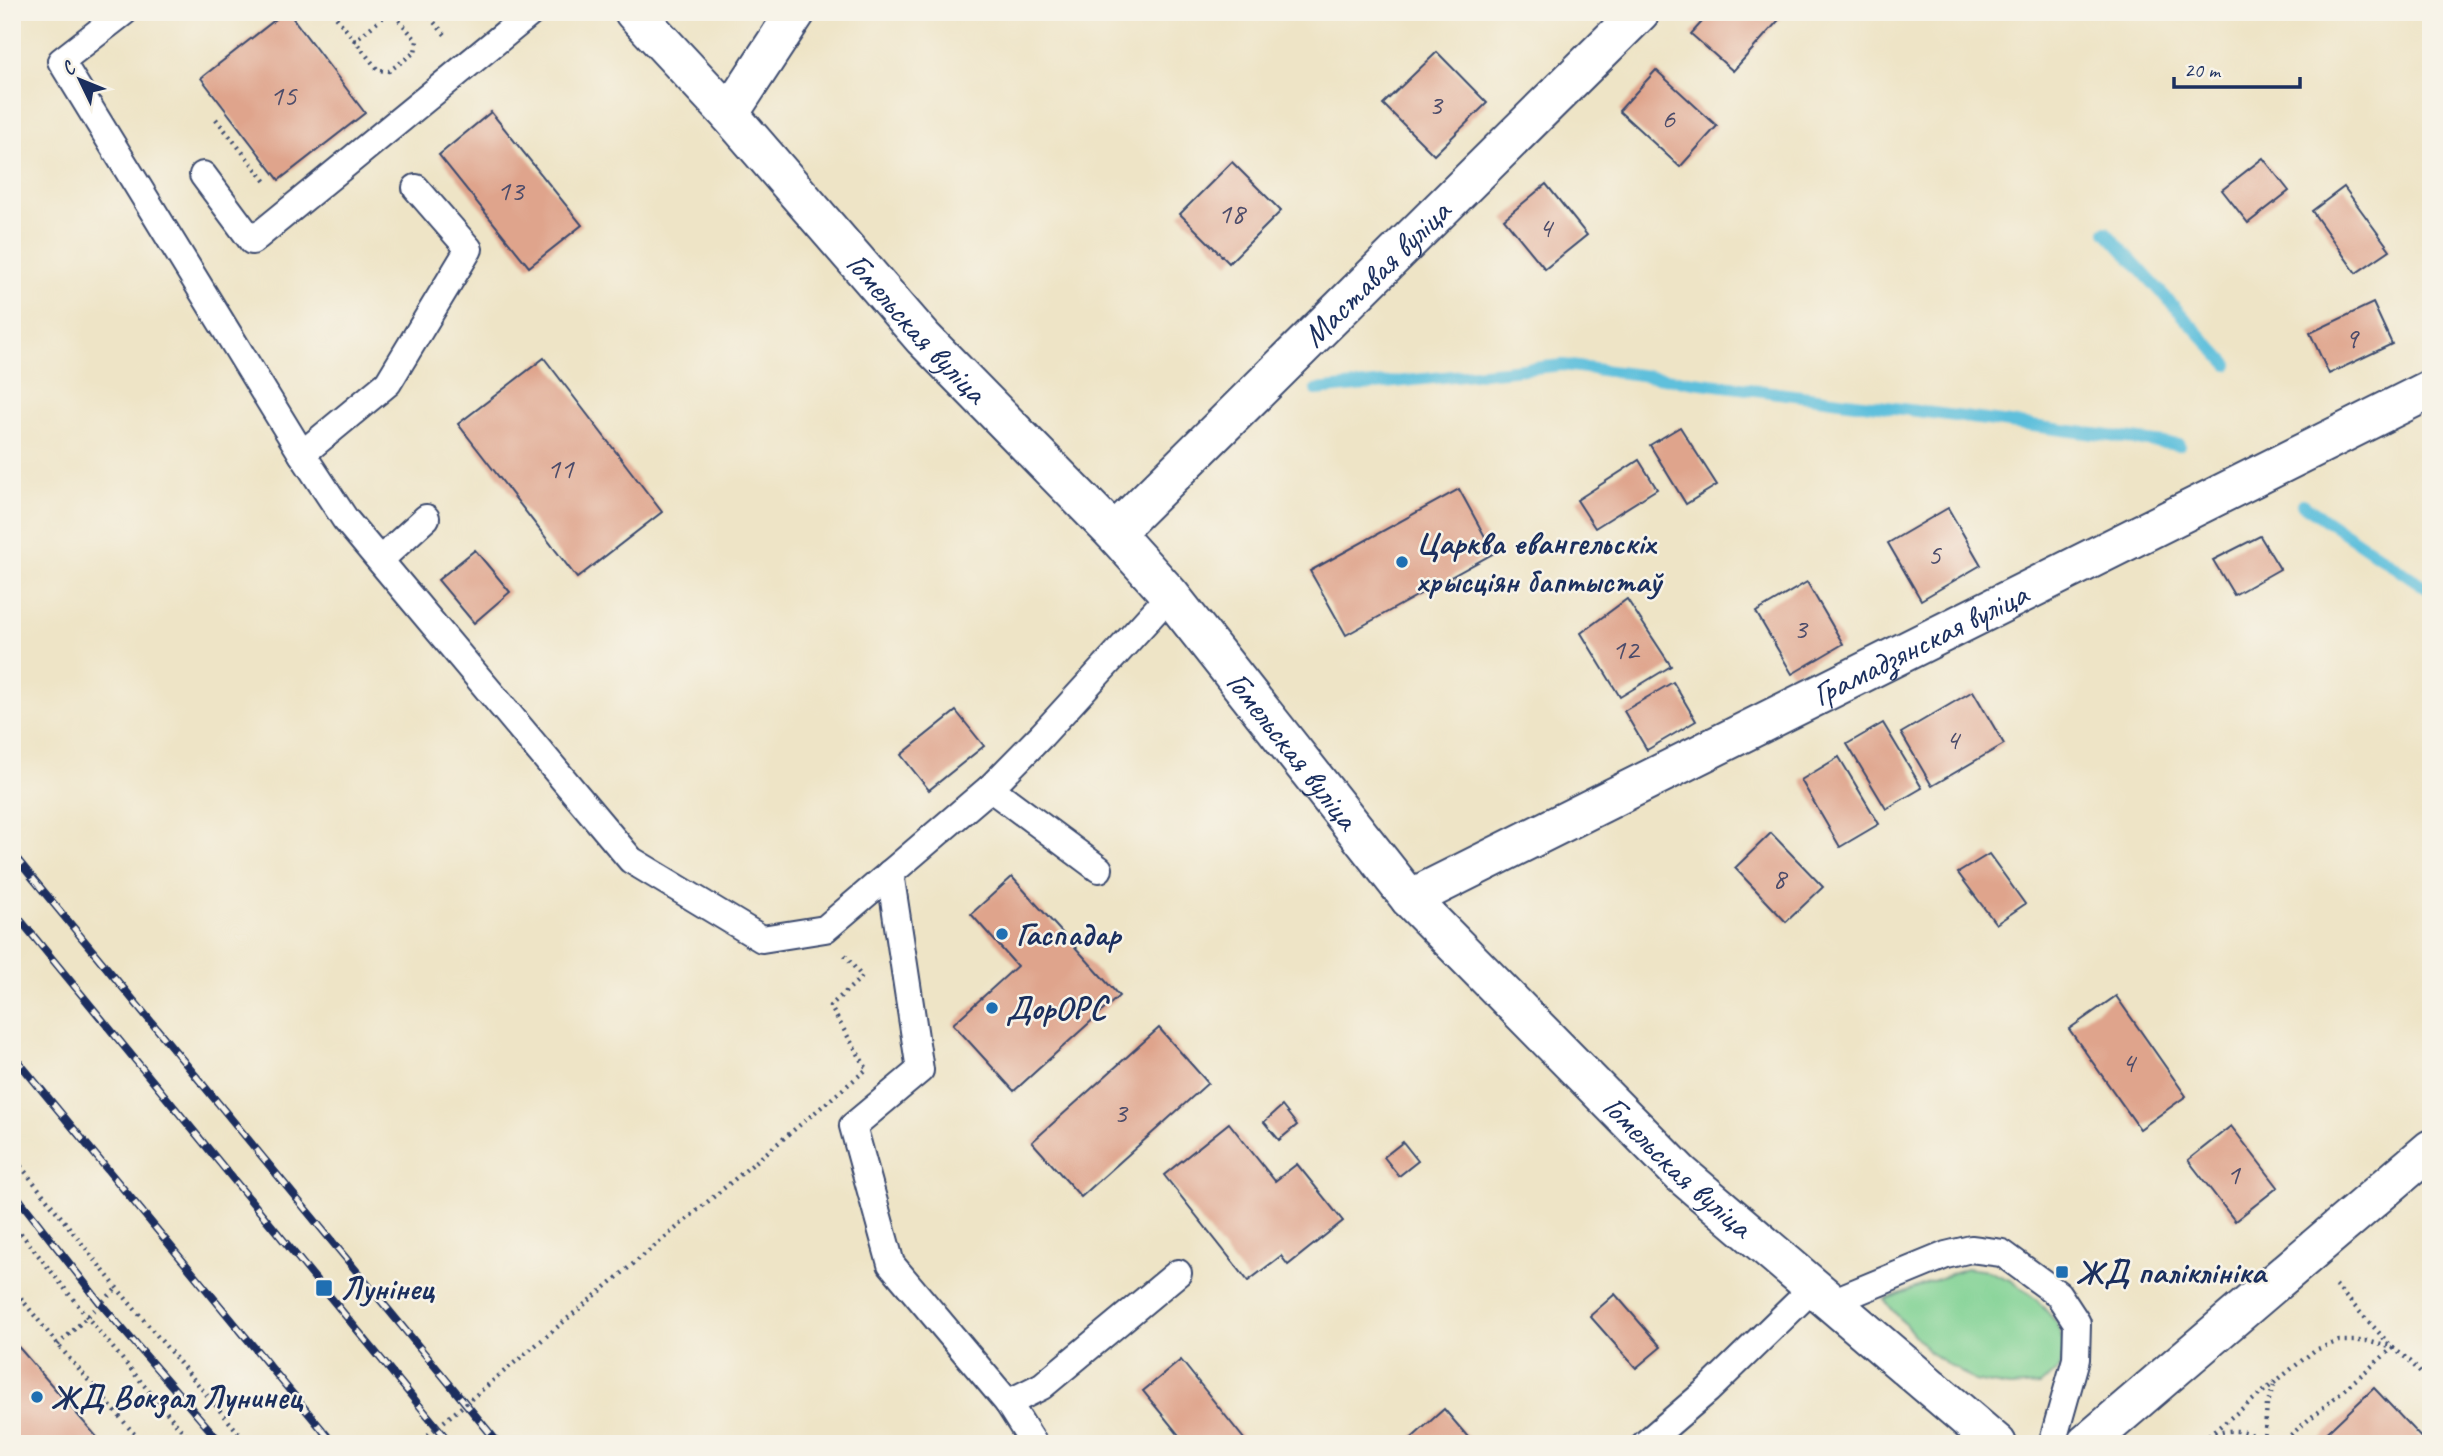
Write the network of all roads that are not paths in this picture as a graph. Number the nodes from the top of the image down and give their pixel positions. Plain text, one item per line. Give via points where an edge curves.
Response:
1 (124, 12) edge
2 (531, 12) edge
3 (634, 12) edge
4 (796, 12) edge
5 (1640, 12) edge
6 (729, 114) junction
7 (203, 175) dead end
8 (416, 188) dead end
9 (2431, 389) edge
10 (302, 454) junction
11 (426, 518) dead end
12 (1114, 533) junction
13 (380, 560) junction
14 (1170, 595) junction
15 (990, 788) junction
16 (1099, 869) dead end
17 (890, 873) junction
18 (1410, 899) junction
19 (2431, 1149) edge
20 (1178, 1273) dead end
21 (1823, 1295) junction
22 (1008, 1403) junction
23 (1034, 1444) edge
24 (1645, 1444) edge
25 (1997, 1444) edge
26 (2052, 1444) edge
27 (2086, 1444) edge

1 - 10 lane via 61,61
2 - 7 lane via 252,241
3 - 6 street, Гомельская вуліца
4 - 6 street
5 - 12 street, Маставая вуліца
6 - 12 street, Гомельская вуліца via 923,338
8 - 10 lane via 470,249 388,383
9 - 18 street, Грамадзянская вуліца
10 - 13 lane via 345,519
11 - 13 lane
12 - 14 street, Гомельская вуліца
13 - 17 lane via 631,860 762,939 825,929
14 - 15 lane
14 - 18 street, Гомельская вуліца
15 - 16 lane
15 - 17 lane
17 - 22 lane via 920,1070 853,1126 891,1264
18 - 21 street, Гомельская вуліца via 1681,1174
19 - 27 street
20 - 22 lane via 1041,1386
21 - 24 lane
21 - 25 street, Гомельская вуліца
21 - 26 lane via 1945,1255 1971,1249 2002,1253 2058,1294 2077,1322 2076,1359
22 - 23 lane

